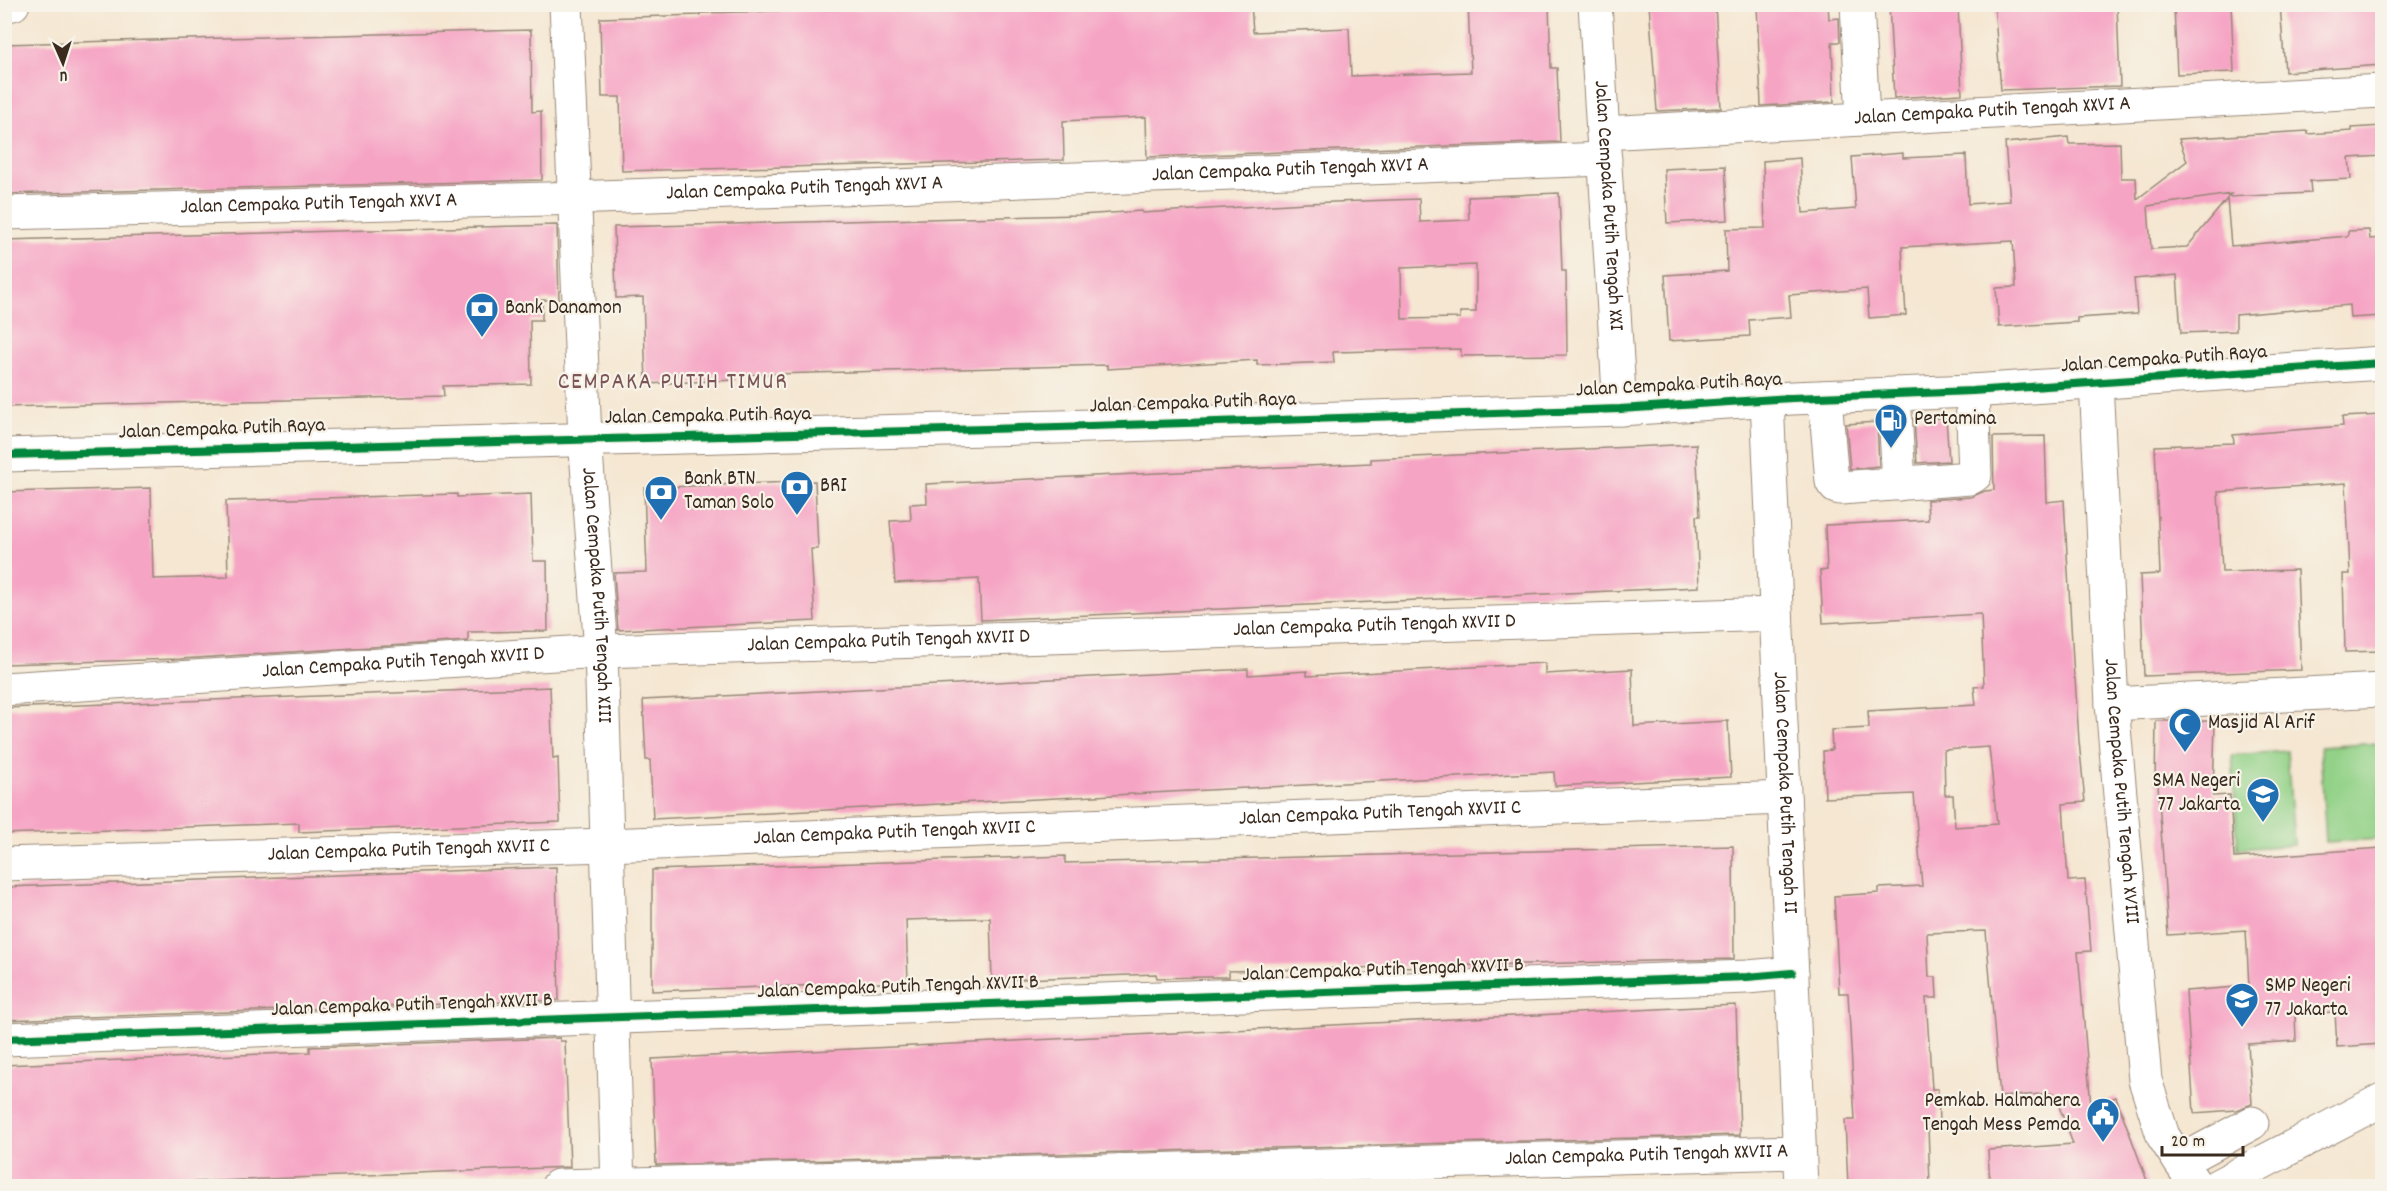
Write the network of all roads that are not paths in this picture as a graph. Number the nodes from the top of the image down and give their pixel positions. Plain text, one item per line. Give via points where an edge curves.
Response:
1 (13, 4) edge
2 (566, 4) edge
3 (1595, 4) edge
4 (1857, 4) edge
5 (4, 5) edge
6 (2382, 91) edge
7 (1863, 119) junction
8 (1604, 146) junction
9 (575, 198) junction
10 (4, 213) edge
11 (2382, 363) edge
12 (2096, 382) junction
13 (1972, 391) junction
14 (1894, 394) junction
15 (1825, 397) junction
16 (1767, 399) junction
17 (1620, 409) junction
18 (585, 438) junction
19 (4, 454) edge
20 (1899, 484) junction
21 (1776, 614) junction
22 (601, 651) junction
23 (4, 689) edge
24 (2382, 690) edge
25 (2112, 704) junction
26 (1784, 798) junction
27 (608, 845) junction
28 (4, 864) edge
29 (1792, 973) junction
30 (614, 1016) junction
31 (4, 1040) edge
32 (2382, 1100) edge
33 (2252, 1123) dead end
34 (1799, 1152) junction
35 (2188, 1174) edge
36 (618, 1185) edge
37 (558, 1186) edge
38 (1801, 1186) edge
39 (2217, 1186) edge

1 - 5 street
2 - 9 street, Jalan Cempaka Putih Tengah XIII
3 - 8 street, Jalan Cempaka Putih Tengah XXI
4 - 7 street
6 - 7 street, Jalan Cempaka Putih Tengah XXVI A
7 - 8 street, Jalan Cempaka Putih Tengah XXVI A
8 - 9 street, Jalan Cempaka Putih Tengah XXVI A
8 - 17 street, Jalan Cempaka Putih Tengah XXI
9 - 10 street, Jalan Cempaka Putih Tengah XXVI A
9 - 18 street, Jalan Cempaka Putih Tengah XIII
11 - 12 street, Jalan Cempaka Putih Raya
12 - 13 street, Jalan Cempaka Putih Raya
12 - 25 street, Jalan Cempaka Putih Tengah XVIII
13 - 14 street, Jalan Cempaka Putih Raya
13 - 20 street via 1975,475
14 - 15 street, Jalan Cempaka Putih Raya
14 - 20 street
15 - 16 street, Jalan Cempaka Putih Raya
15 - 20 street via 1832,482 1836,487
16 - 17 street, Jalan Cempaka Putih Raya
16 - 21 street, Jalan Cempaka Putih Tengah II
17 - 18 street, Jalan Cempaka Putih Raya
18 - 19 street, Jalan Cempaka Putih Raya
18 - 22 street, Jalan Cempaka Putih Tengah XIII
21 - 22 street, Jalan Cempaka Putih Tengah XXVII D
21 - 26 street, Jalan Cempaka Putih Tengah II
22 - 23 street, Jalan Cempaka Putih Tengah XXVII D
22 - 27 street, Jalan Cempaka Putih Tengah XIII
24 - 25 street
25 - 35 street, Jalan Cempaka Putih Tengah XVIII via 2145,1080 2163,1137
26 - 27 street, Jalan Cempaka Putih Tengah XXVII C
26 - 29 street, Jalan Cempaka Putih Tengah II
27 - 28 street, Jalan Cempaka Putih Tengah XXVII C
27 - 30 street, Jalan Cempaka Putih Tengah XIII
29 - 30 street, Jalan Cempaka Putih Tengah XXVII B
29 - 34 street, Jalan Cempaka Putih Tengah II
30 - 31 street, Jalan Cempaka Putih Tengah XXVII B
30 - 36 street, Jalan Cempaka Putih Tengah XIII
32 - 39 street
33 - 35 street
34 - 36 street, Jalan Cempaka Putih Tengah XXVII A
34 - 38 street, Jalan Cempaka Putih Tengah II
36 - 37 street, Jalan Cempaka Putih Tengah XXVII A

